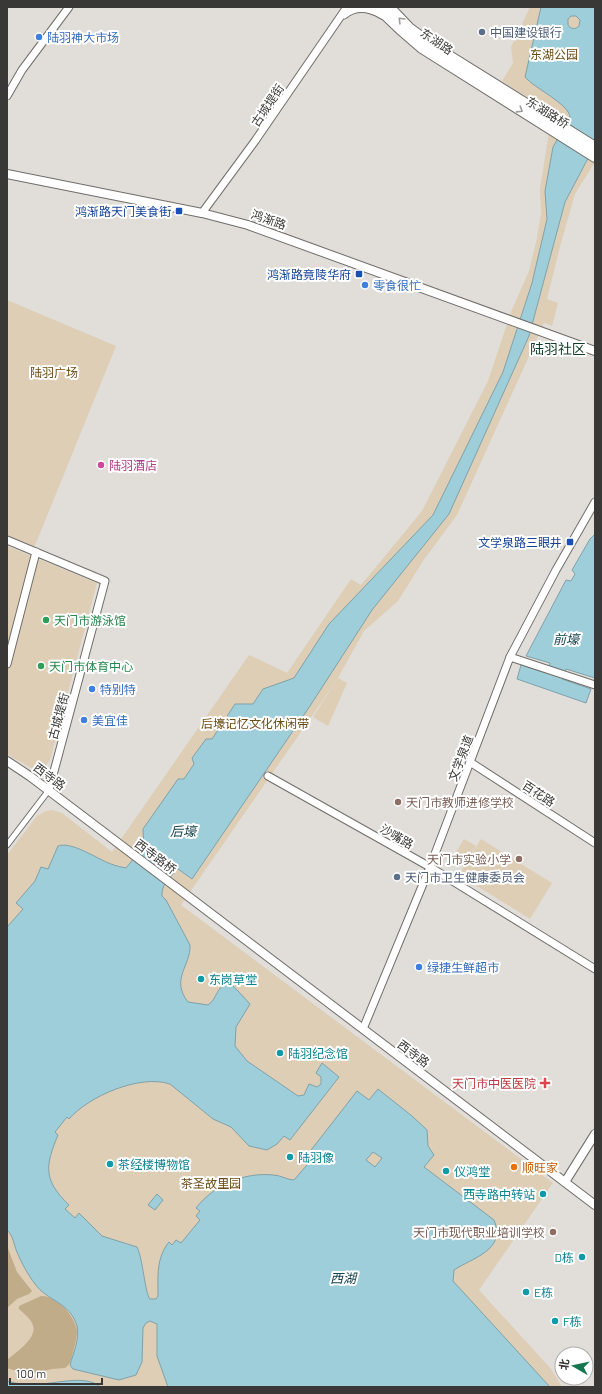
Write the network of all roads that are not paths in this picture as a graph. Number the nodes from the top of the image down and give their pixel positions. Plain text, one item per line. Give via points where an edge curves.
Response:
1 (69, 7) edge
2 (347, 7) edge
3 (377, 7) edge
4 (389, 7) edge
5 (339, 19) junction
6 (389, 19) junction
7 (489, 85) junction
8 (7, 96) edge
9 (595, 147) edge
10 (595, 157) edge
11 (7, 174) edge
12 (202, 213) junction
13 (595, 351) edge
14 (595, 502) edge
15 (7, 540) edge
16 (36, 552) junction
17 (510, 657) junction
18 (7, 664) edge
19 (595, 685) edge
20 (7, 761) edge
21 (470, 762) junction
22 (268, 776) dead end
23 (49, 790) junction
24 (77, 812) joint
25 (595, 843) edge
26 (7, 845) edge
27 (430, 867) junction
28 (220, 919) joint
29 (595, 969) edge
30 (363, 1029) junction
31 (595, 1134) edge
32 (565, 1182) junction
33 (595, 1205) edge

1 - 8 street via 22,70
2 - 5 street, 古城堤街
3 - 6 main road, 东湖路
7 -> 4 main road, 东湖路 via 410,28
5 - 6 street via 348,11 357,8 373,11
5 - 12 street, 古城堤街 via 255,142
6 - 7 main road, 东湖路 via 422,48
7 - 9 main road, 东湖路桥
7 -> 10 main road, 东湖路桥
11 - 12 street, 鸿渐路
12 - 13 street, 鸿渐路 via 248,224
14 - 17 street, 文学泉道
15 - 16 street
16 - 18 street
16 - 23 street, 古城堤街 via 105,581
17 - 19 street
17 - 21 street, 文学泉道
20 - 23 street, 西寺路
21 - 25 street, 百花路
21 - 27 street, 文学泉道
22 - 27 street, 沙嘴路
23 - 24 street, 西寺路
23 - 26 street, 古城堤街
24 - 28 street, 西寺路桥
27 - 29 street, 沙嘴路
27 - 30 street, 文学泉道
28 - 30 street, 西寺路
30 - 32 street, 西寺路
31 - 32 street
32 - 33 street, 西寺路

